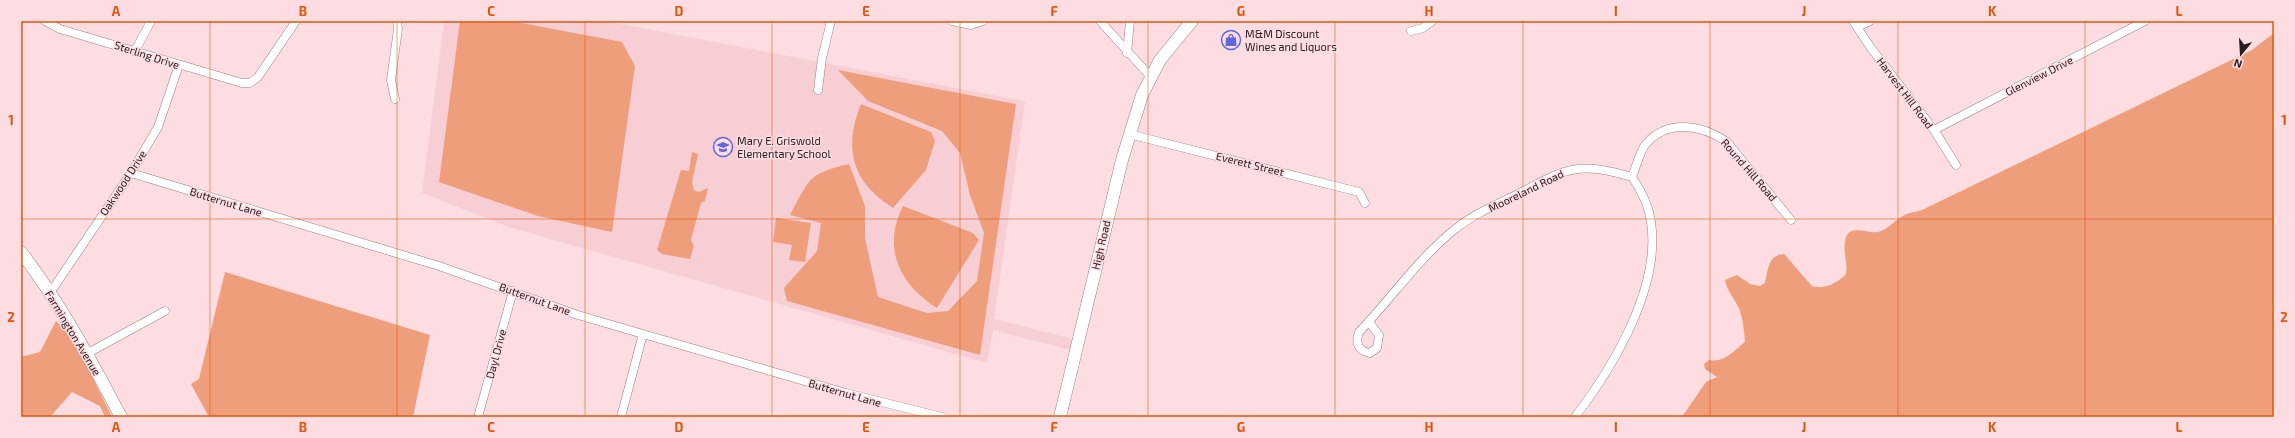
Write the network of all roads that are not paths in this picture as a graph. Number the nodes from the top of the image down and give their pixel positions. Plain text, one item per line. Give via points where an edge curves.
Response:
1 (45, 21) edge
2 (150, 21) edge
3 (296, 21) edge
4 (397, 21) edge
5 (831, 21) edge
6 (952, 21) edge
7 (983, 21) edge
8 (1100, 21) edge
9 (1130, 21) edge
10 (1192, 21) edge
11 (1432, 21) edge
12 (1870, 21) edge
13 (2145, 21) edge
14 (1856, 24) edge
15 (1411, 31) dead end
16 (135, 51) junction
17 (1127, 53) junction
18 (179, 65) junction
19 (1150, 76) junction
20 (818, 90) dead end
21 (395, 99) dead end
22 (1934, 130) junction
23 (1129, 134) junction
24 (1956, 165) dead end
25 (131, 173) junction
26 (1632, 177) junction
27 (1365, 202) dead end
28 (1791, 220) dead end
29 (21, 252) edge
30 (513, 291) junction
31 (50, 293) junction
32 (165, 310) dead end
33 (1369, 322) dead end
34 (643, 334) junction
35 (88, 354) junction
36 (121, 417) edge
37 (478, 417) edge
38 (621, 417) edge
39 (942, 417) edge
40 (1060, 417) edge
41 (1575, 417) edge

1 - 16 street, Sterling Drive via 60,29
2 - 16 street
3 - 18 street, Sterling Drive via 258,77 250,83 229,80
4 - 21 street via 391,80
5 - 20 street
6 - 7 street via 971,25
8 - 17 street
9 - 17 street
10 - 19 main road, High Road via 1172,43
11 - 15 street via 1422,28
12 - 14 street
13 - 22 street, Glenview Drive
14 - 22 street, Harvest Hill Road via 1871,48
16 - 18 street, Sterling Drive
17 - 19 street
18 - 25 street, Oakwood Drive via 158,127
19 - 23 main road, High Road
22 - 24 street, Harvest Hill Road
23 - 27 street, Everett Street via 1359,192
23 - 40 main road, High Road
25 - 30 street, Butternut Lane via 439,266
25 - 31 street, Oakwood Drive
26 - 28 street, Round Hill Road via 1640,156 1651,139 1675,128 1702,128 1727,142
26 - 33 street, Mooreland Road via 1596,168 1578,168 1545,179 1471,218 1436,246
26 - 41 street via 1644,199 1651,221 1652,243 1647,276 1619,350 1600,384
29 - 31 main road, Farmington Avenue
30 - 34 street, Butternut Lane via 578,315
30 - 37 street, Dayl Drive
31 - 35 main road, Farmington Avenue
32 - 35 street
34 - 38 street
34 - 39 street, Butternut Lane via 846,393
35 - 36 main road, Farmington Avenue

